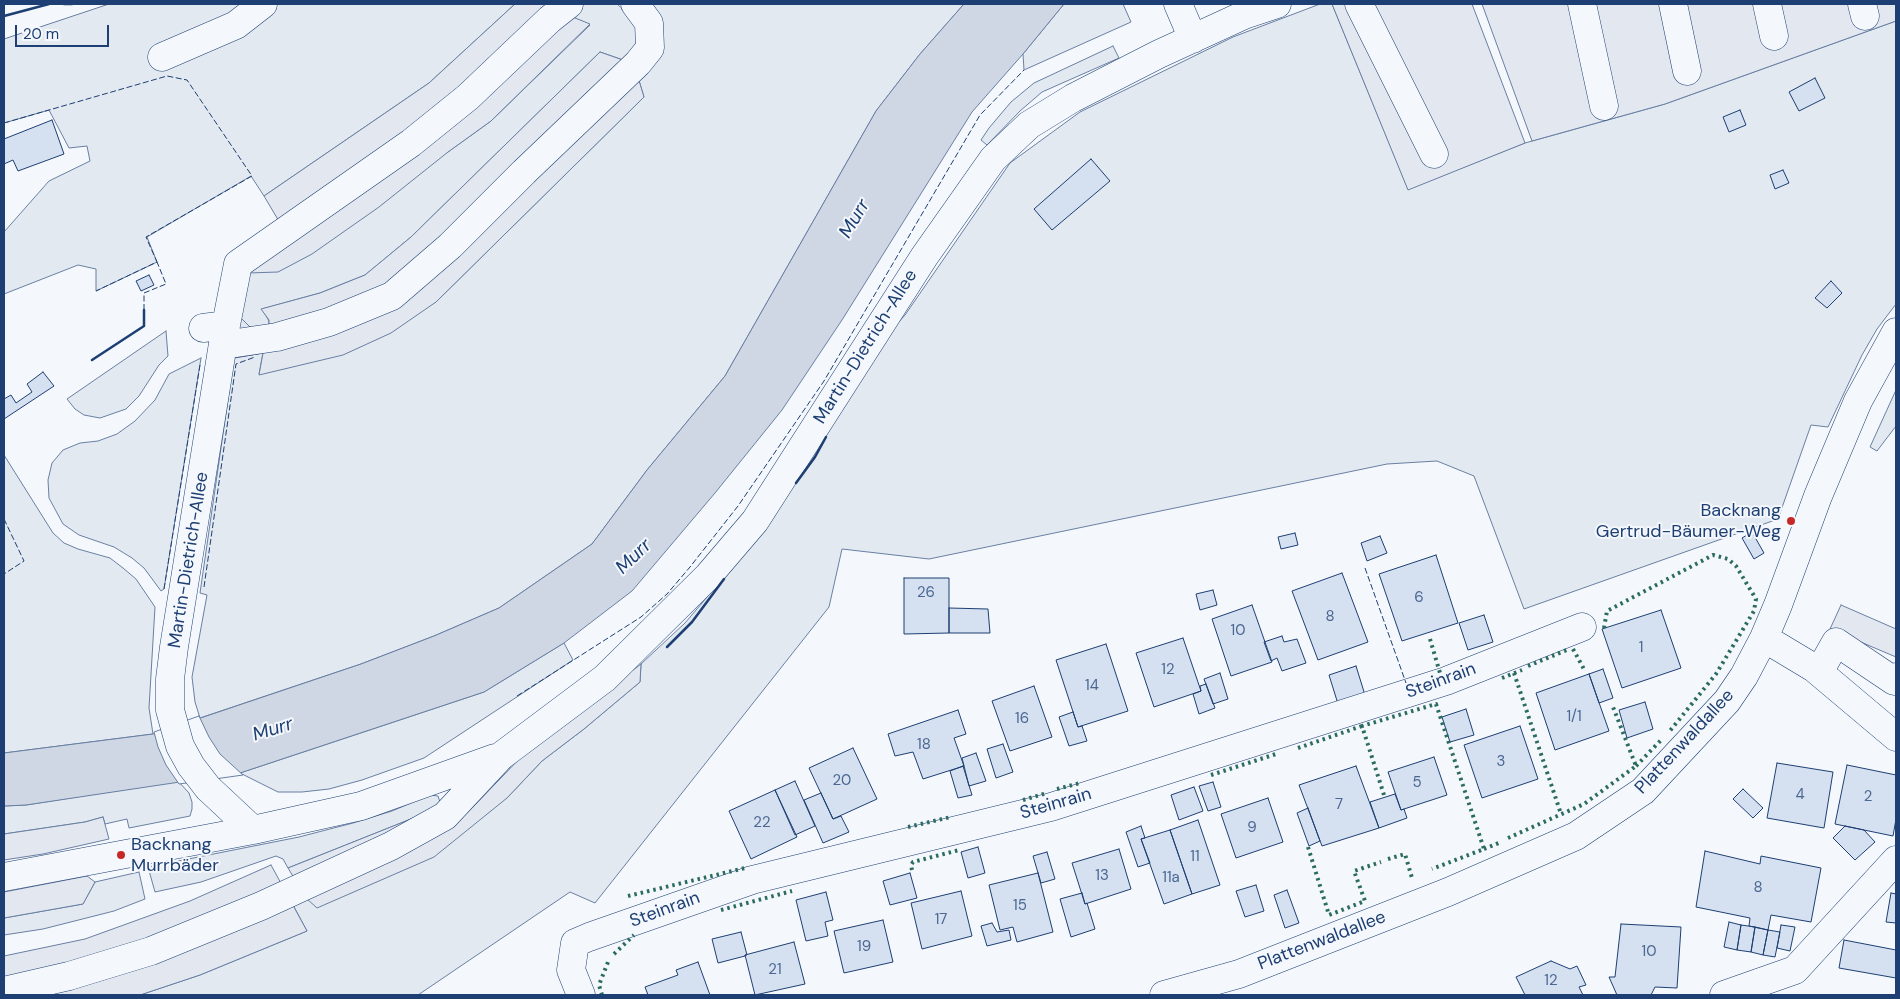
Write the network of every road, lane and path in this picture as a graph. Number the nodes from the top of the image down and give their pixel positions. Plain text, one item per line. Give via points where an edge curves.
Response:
1 (264, 4) edge
2 (569, 4) edge
3 (635, 4) edge
4 (1178, 4) edge
5 (1278, 4) edge
6 (1359, 4) edge
7 (1582, 4) edge
8 (1673, 4) edge
9 (1767, 4) edge
10 (1774, 36) dead end
11 (1193, 38) junction
12 (162, 57) dead end
13 (1687, 71) dead end
14 (1604, 106) dead end
15 (1434, 154) dead end
16 (1896, 332) edge
17 (217, 333) junction
18 (1582, 627) dead end
19 (1764, 638) junction
20 (1819, 672) junction
21 (1895, 679) edge
22 (1896, 738) edge
23 (501, 756) junction
24 (253, 830) junction
25 (1896, 860) edge
26 (4, 877) edge
27 (4, 991) edge
28 (581, 995) edge
29 (1164, 995) edge
30 (1724, 995) edge

1 - 12 street via 236,25
2 - 17 street, Martin-Dietrich-Allee via 468,98 411,144 235,258
3 - 17 street via 648,23 650,48 638,63 450,246 392,296 329,322 277,337
4 - 11 street
5 - 11 street, Martin-Dietrich-Allee
6 - 15 street
7 - 14 street
8 - 13 street
9 - 10 street
11 - 23 street, Martin-Dietrich-Allee via 1073,98 1029,125 994,159 924,257 749,528 708,576 605,678
16 - 19 street, Plattenwaldallee via 1858,401
17 - 24 street, Martin-Dietrich-Allee via 170,679 170,710 174,728 191,766 208,788
18 - 28 street, Steinrain via 1446,681 1051,807 752,880 590,937 575,943 571,970
19 - 20 street
19 - 29 street, Plattenwaldallee via 1727,701 1643,792 1576,836 1448,892 1239,974
20 - 21 street via 1836,642
20 - 22 street
23 - 24 street, Martin-Dietrich-Allee via 361,806
23 - 27 street, Martin-Dietrich-Allee via 446,816 391,846 261,906 151,951 69,976
24 - 26 street, Martin-Dietrich-Allee
25 - 30 street via 1795,970

